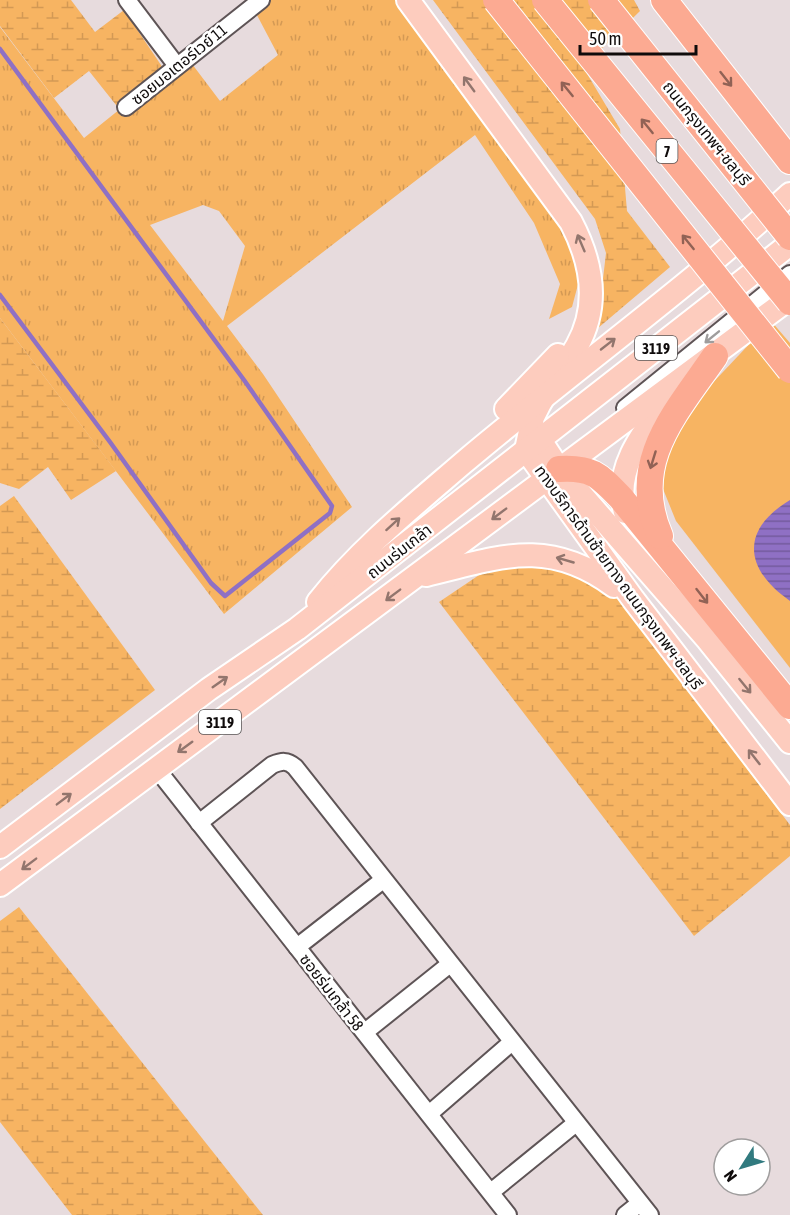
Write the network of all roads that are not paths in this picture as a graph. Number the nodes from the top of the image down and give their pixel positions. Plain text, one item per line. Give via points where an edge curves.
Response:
1 (127, 0) edge
2 (408, 0) edge
3 (496, 0) edge
4 (545, 0) edge
5 (601, 0) edge
6 (664, 0) edge
7 (254, 2) edge
8 (177, 66) junction
9 (126, 107) dead end
10 (790, 161) edge
11 (790, 194) edge
12 (790, 237) edge
13 (781, 250) edge
14 (790, 274) edge
15 (591, 300) junction
16 (790, 300) edge
17 (715, 356) junction
18 (790, 370) edge
19 (681, 381) junction
20 (545, 393) junction
21 (533, 445) junction
22 (552, 474) junction
23 (429, 492) junction
24 (621, 498) junction
25 (666, 550) junction
26 (416, 577) junction
27 (659, 584) junction
28 (633, 599) junction
29 (297, 629) junction
30 (790, 706) edge
31 (790, 742) edge
32 (156, 768) junction
33 (790, 804) edge
34 (199, 823) junction
35 (0, 847) edge
36 (383, 880) junction
37 (0, 885) edge
38 (297, 947) junction
39 (450, 964) junction
40 (364, 1032) junction
41 (512, 1042) junction
42 (429, 1114) junction
43 (576, 1123) junction
44 (491, 1192) junction
45 (645, 1209) edge
46 (508, 1215) edge
47 (625, 1215) edge

1 - 8 street
15 -> 2 main road, ทางบริการด้านซ้ายทาง ถนนกรุงเทพฯ-ชลบุรี via 590,270 571,222
18 -> 3 highway, bridge
16 -> 4 highway, 7, bridge
5 - 12 highway, ถนนกรุงเทพฯ-ชลบุรี, bridge
6 -> 10 highway
7 - 8 street, ซอยมอเตอร์เวย์ 11
8 - 9 street, ซอยมอเตอร์เวย์ 11
20 -> 11 main road via 684,284
13 - 21 main road, ถนนร่มเกล้า / 3119
14 -> 22 street via 629,405
15 - 20 main road, ทางบริการด้านซ้ายทาง ถนนกรุงเทพฯ-ชลบุรี via 584,332
15 - 23 main road via 574,335 560,352 472,441
16 - 17 main road, ถนนร่มเกล้า / 3119
17 - 19 main road, ถนนร่มเกล้า / 3119
17 -> 25 highway via 665,430 650,468 651,516
19 - 22 main road, ถนนร่มเกล้า / 3119
19 - 24 main road via 637,441
20 - 21 main road, ทางบริการด้านซ้ายทาง ถนนกรุงเทพฯ-ชลบุรี via 533,417
20 - 23 main road
21 - 22 main road, ทางบริการด้านซ้ายทาง ถนนกรุงเทพฯ-ชลบุรี
21 - 29 main road, ถนนร่มเกล้า / 3119
22 - 24 highway via 580,468 595,473
22 -> 26 main road, ถนนร่มเกล้า / 3119
22 - 27 main road, ทางบริการด้านซ้ายทาง ถนนกรุงเทพฯ-ชลบุรี
22 - 28 main road, ทางบริการด้านซ้ายทาง ถนนกรุงเทพฯ-ชลบุรี
29 -> 23 main road via 348,564
24 - 25 highway
24 - 27 main road via 630,530
25 -> 30 highway
28 -> 26 main road via 591,569 541,554 487,560
26 -> 32 main road, ถนนร่มเกล้า / 3119
27 -> 31 main road, ทางบริการด้านซ้ายทาง ถนนกรุงเทพฯ-ชลบุรี
33 -> 28 main road, ทางบริการด้านซ้ายทาง ถนนกรุงเทพฯ-ชลบุรี
35 -> 29 main road, ถนนร่มเกล้า / 3119 via 209,689
32 - 34 street, ซอยร่มเกล้า 58
32 -> 37 main road, ถนนร่มเกล้า / 3119
34 - 36 street via 272,765 289,762
34 - 38 street, ซอยร่มเกล้า 58
36 - 38 street
36 - 39 street
38 - 40 street, ซอยร่มเกล้า 58
39 - 40 street
39 - 41 street
40 - 42 street, ซอยร่มเกล้า 58
41 - 42 street
41 - 43 street
42 - 44 street, ซอยร่มเกล้า 58
43 - 44 street
43 - 45 street
44 - 46 street, ซอยร่มเกล้า 58
45 - 47 street

